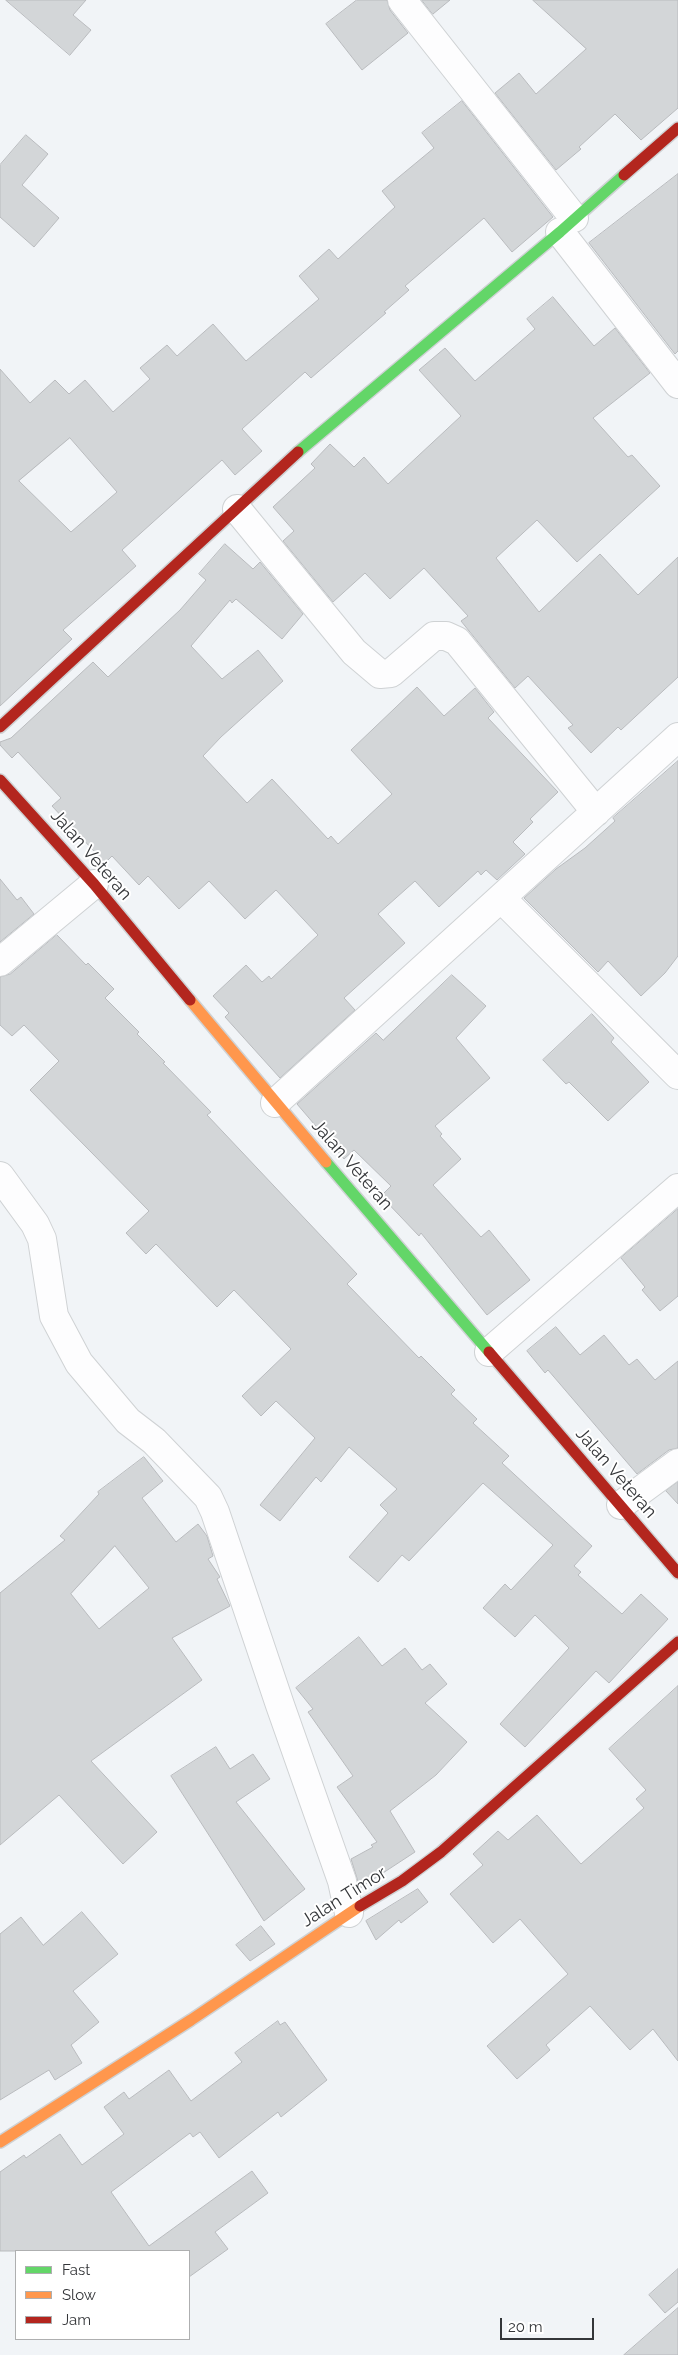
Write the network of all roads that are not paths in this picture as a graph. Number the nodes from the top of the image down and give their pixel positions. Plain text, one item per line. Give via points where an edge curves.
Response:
1 (402, 0) edge
2 (678, 128) edge
3 (567, 225) junction
4 (678, 384) edge
5 (237, 508) junction
6 (0, 727) edge
7 (678, 737) edge
8 (0, 780) edge
9 (596, 812) junction
10 (94, 884) junction
11 (501, 898) junction
12 (0, 962) edge
13 (678, 1075) edge
14 (276, 1103) junction
15 (0, 1176) edge
16 (678, 1188) edge
17 (489, 1352) junction
18 (678, 1464) edge
19 (621, 1505) junction
20 (678, 1573) edge
21 (678, 1642) edge
22 (354, 1910) junction
23 (0, 2142) edge

1 - 3 street
2 - 3 street
3 - 4 street
3 - 5 street via 306,444
5 - 6 street
5 - 9 street via 354,652 380,674 392,673 434,636 446,636 457,641
7 - 9 street
8 - 10 street, Jalan Veteran
9 - 11 street
10 - 12 street
10 - 14 street, Jalan Veteran
11 - 13 street
11 - 14 street
14 - 17 street, Jalan Veteran
15 - 22 street via 35,1224 42,1240 54,1316 79,1363 128,1421 154,1441 208,1497
16 - 17 street
17 - 19 street, Jalan Veteran
18 - 19 street
19 - 20 street, Jalan Veteran
21 - 22 street, Jalan Timor via 441,1852
22 - 23 street, Jalan Timor via 191,2020

